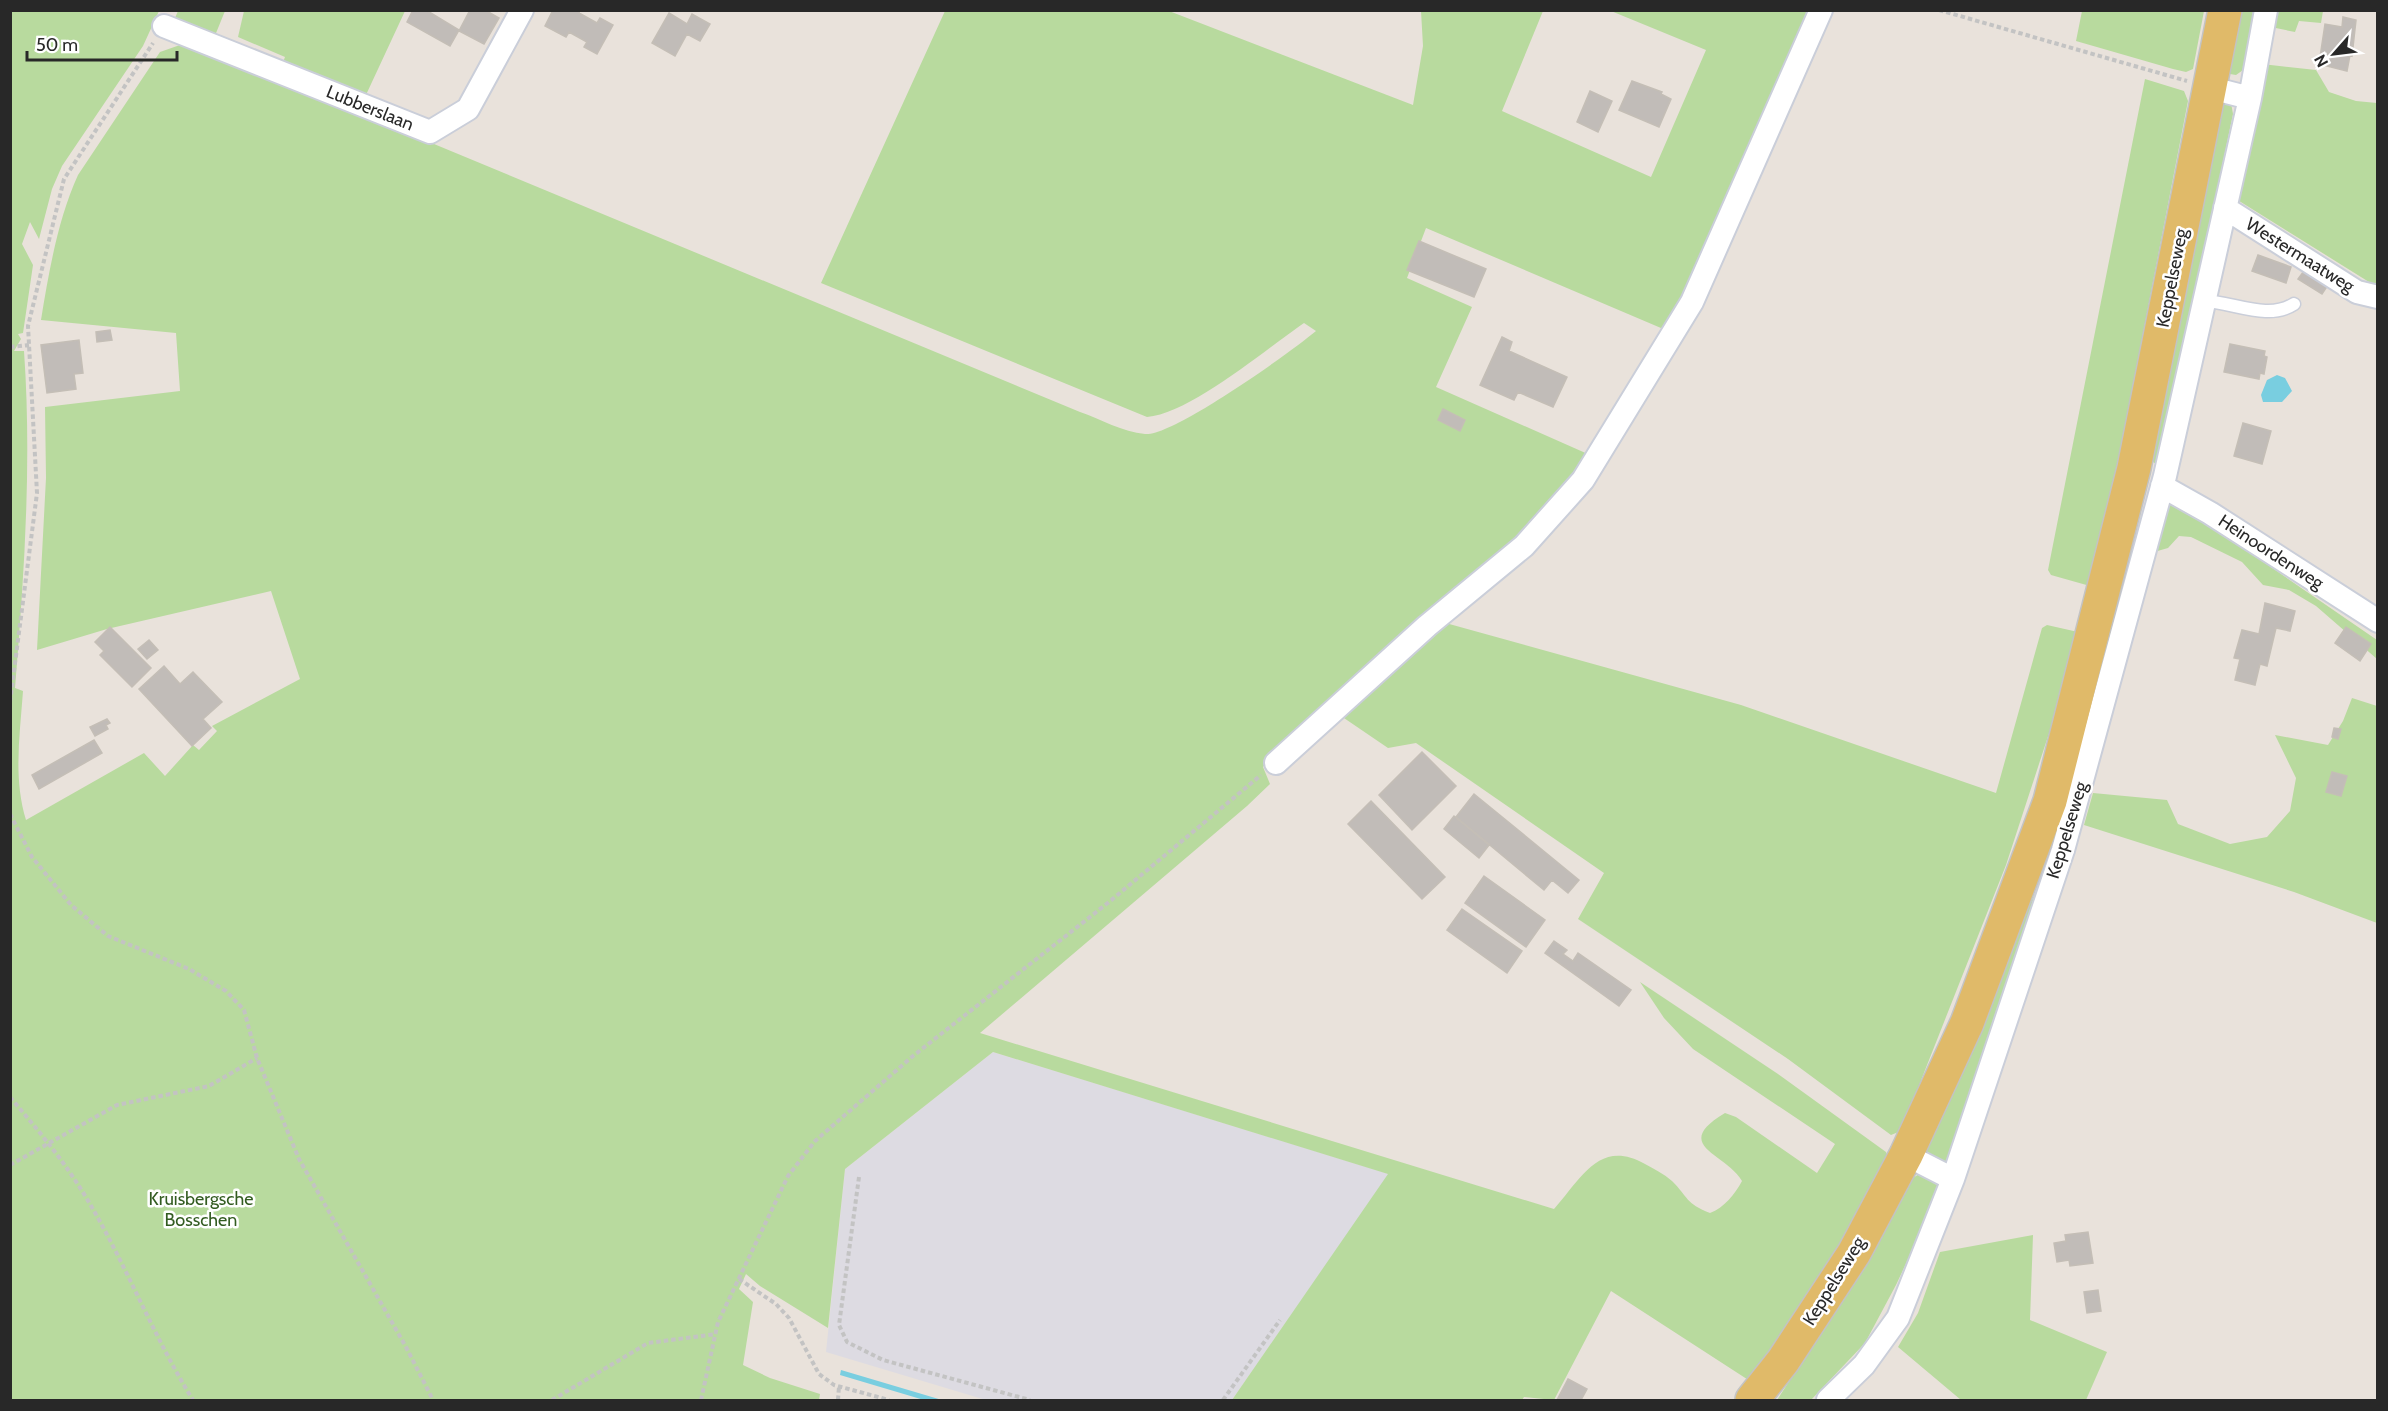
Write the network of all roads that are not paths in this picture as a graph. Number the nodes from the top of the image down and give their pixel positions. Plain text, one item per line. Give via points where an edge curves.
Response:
1 (522, 10) edge
2 (1821, 10) edge
3 (2225, 10) edge
4 (2266, 10) edge
5 (164, 26) road end
6 (2211, 88) junction
7 (2250, 98) junction
8 (2225, 208) junction
9 (2378, 297) edge
10 (2204, 301) junction
11 (2294, 304) dead end
12 (2134, 468) junction
13 (2164, 481) junction
14 (2378, 621) edge
15 (1276, 763) road end
16 (1906, 1155) junction
17 (1953, 1179) junction
18 (1752, 1401) edge
19 (1828, 1401) edge

1 - 5 street, Lubberslaan via 468,109 430,132
2 - 15 street via 1692,302 1583,480 1524,546 1427,626
3 - 6 main road, Keppelseweg
4 - 7 street, Keppelseweg
6 - 7 street
6 - 12 main road, Keppelseweg
7 - 8 street, Keppelseweg
8 - 9 street, Westermaatweg via 2357,292
8 - 10 street, Keppelseweg
10 - 11 lane via 2271,311 2283,311
10 - 13 street, Keppelseweg
12 - 13 street
12 - 16 main road, Keppelseweg via 2050,801 1967,1023
13 - 14 street, Heinoordenweg
13 - 17 street, Keppelseweg via 2062,850
16 - 17 street
16 - 18 main road, Keppelseweg via 1854,1253
17 - 19 street, Keppelseweg via 1898,1318 1864,1365

